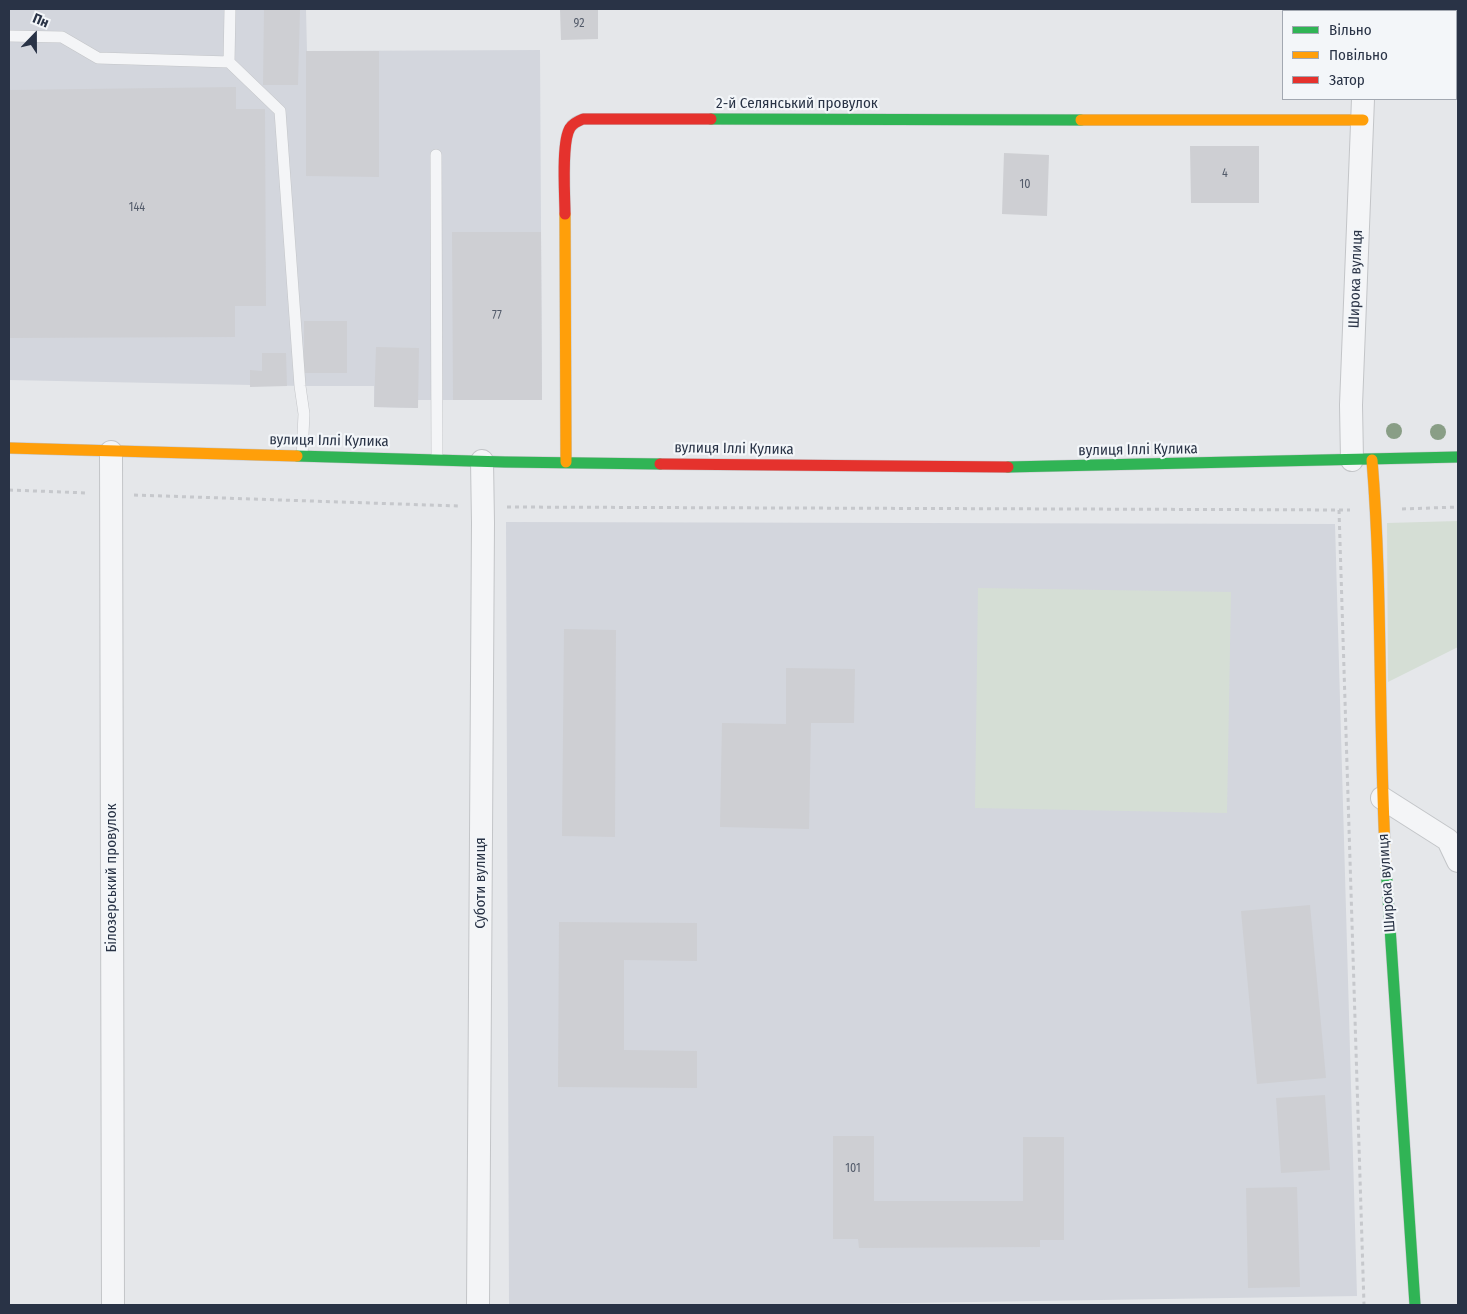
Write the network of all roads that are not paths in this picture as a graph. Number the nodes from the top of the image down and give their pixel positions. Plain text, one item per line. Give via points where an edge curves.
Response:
1 (230, 9) edge
2 (9, 36) edge
3 (229, 62) junction
4 (1363, 109) edge
5 (436, 154) dead end
6 (9, 448) edge
7 (111, 452) junction
8 (302, 455) junction
9 (1458, 457) edge
10 (438, 459) junction
11 (1362, 460) junction
12 (482, 461) junction
13 (566, 462) junction
14 (1382, 798) junction
15 (1458, 861) edge
16 (113, 1305) edge
17 (478, 1305) edge
18 (1415, 1305) edge

1 - 3 lane
2 - 3 lane via 62,37 98,58
3 - 8 lane via 280,111 304,414
4 - 11 street, Широка вулиця via 1351,405
4 - 13 street, 2-й Селянський провулок via 583,119 574,122 565,142
5 - 10 lane
6 - 7 street, вулиця Іллі Кулика
7 - 8 street, вулиця Іллі Кулика
7 - 16 street, Білозерський провулок
8 - 10 street, вулиця Іллі Кулика
9 - 11 street, вулиця Іллі Кулика
10 - 12 street, вулиця Іллі Кулика
11 - 13 street, вулиця Іллі Кулика via 1019,467
11 - 14 street, Широка вулиця via 1376,509
12 - 13 street, вулиця Іллі Кулика
12 - 17 street, Суботи вулиця
14 - 15 street via 1448,840
14 - 18 street, Широка вулиця

